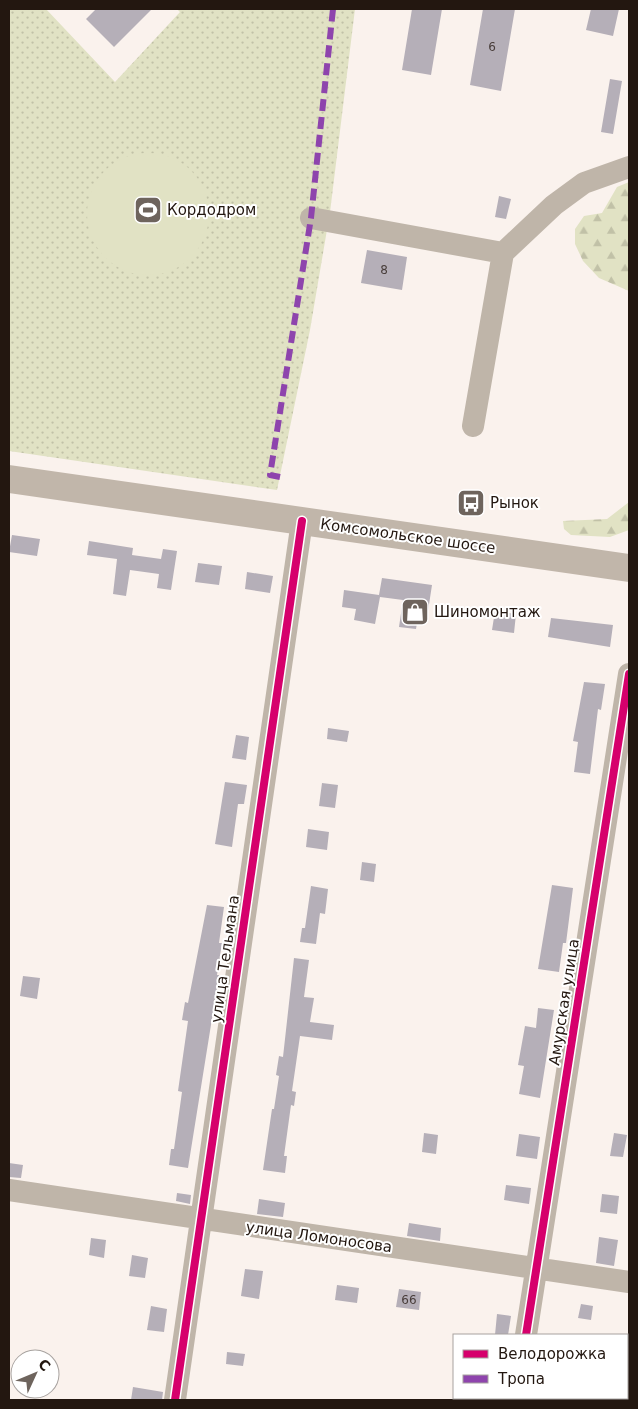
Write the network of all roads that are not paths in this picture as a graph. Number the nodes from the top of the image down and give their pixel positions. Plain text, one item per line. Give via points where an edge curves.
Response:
1 (629, 167) edge
2 (311, 218) dead end
3 (503, 253) junction
4 (473, 426) dead end
5 (9, 478) edge
6 (302, 521) junction
7 (629, 568) edge
8 (629, 674) edge
9 (9, 1190) edge
10 (202, 1220) junction
11 (536, 1269) junction
12 (629, 1282) edge
13 (526, 1334) edge
14 (175, 1400) edge

1 - 3 street via 584,183 554,205
2 - 3 street
3 - 4 street
5 - 6 main road, Комсомольское шоссе
6 - 7 main road, Комсомольское шоссе
6 - 10 street, улица Тельмана
8 - 11 street, Амурская улица
9 - 10 street, улица Ломоносова
10 - 11 street, улица Ломоносова
10 - 14 street, улица Тельмана
11 - 12 street, улица Ломоносова
11 - 13 street, Амурская улица

